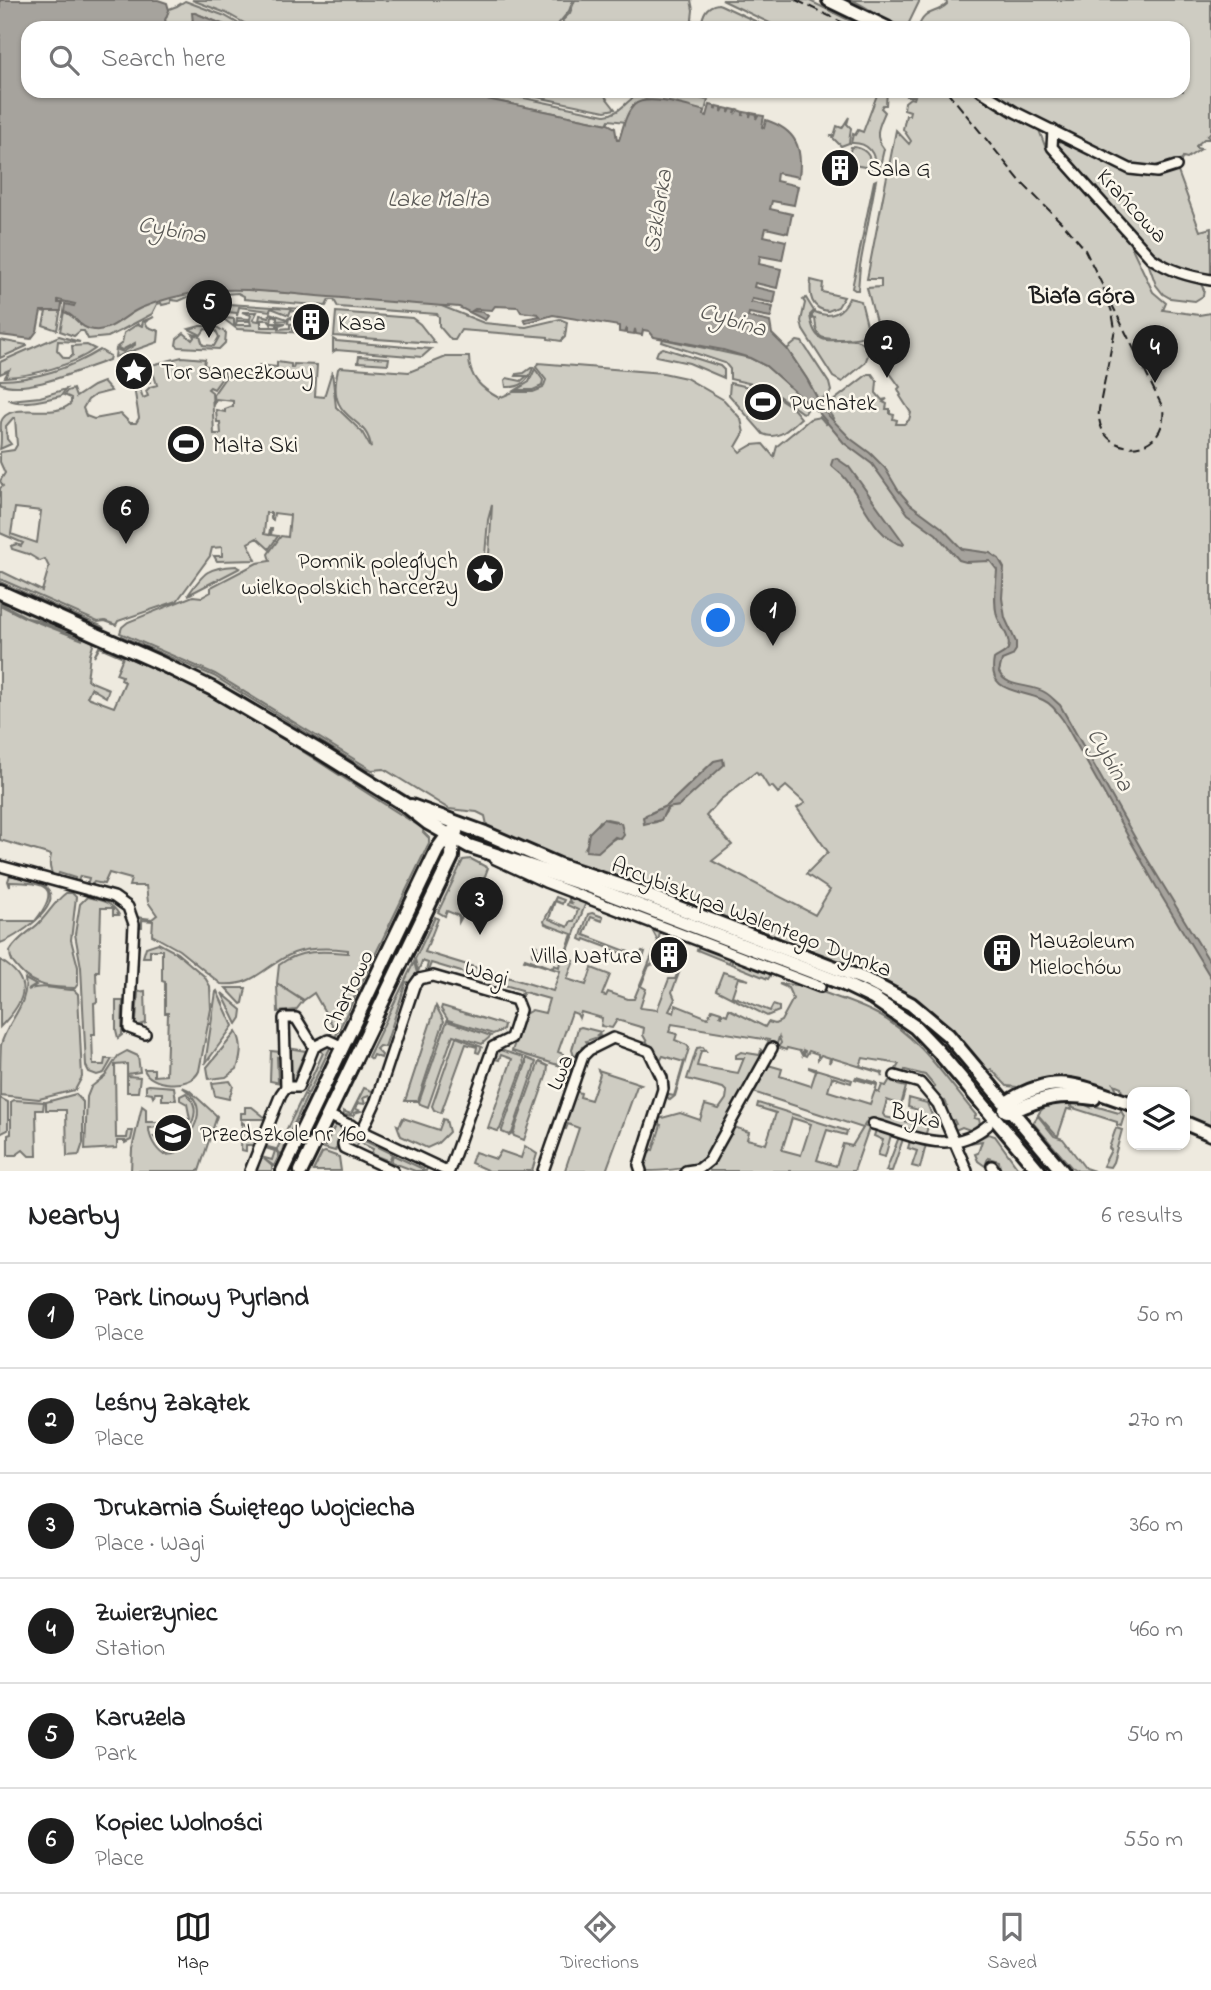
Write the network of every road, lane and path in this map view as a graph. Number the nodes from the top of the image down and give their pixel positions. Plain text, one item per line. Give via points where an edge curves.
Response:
1 (830, 0) edge
2 (873, 21) edge
3 (994, 98) edge
4 (1053, 130) junction
5 (1176, 166) dead end
6 (1211, 280) edge
7 (0, 592) edge
8 (404, 804) junction
9 (448, 820) junction
10 (425, 821) junction
11 (473, 829) junction
12 (452, 835) junction
13 (469, 846) junction
14 (437, 850) junction
15 (452, 857) junction
16 (0, 866) edge
17 (809, 976) junction
18 (820, 987) dead end
19 (145, 1034) dead end
20 (314, 1047) junction
21 (342, 1047) junction
22 (772, 1048) dead end
23 (895, 1076) dead end
24 (286, 1087) junction
25 (1127, 1102) edge
26 (986, 1107) junction
27 (1008, 1108) junction
28 (1127, 1109) edge
29 (328, 1115) junction
30 (873, 1124) dead end
31 (351, 1125) junction
32 (988, 1125) junction
33 (1190, 1125) edge
34 (1003, 1128) junction
35 (362, 1131) junction
36 (1190, 1132) edge
37 (1211, 1134) edge
38 (1211, 1139) edge
39 (956, 1142) junction
40 (250, 1171) edge
41 (284, 1171) edge
42 (302, 1171) edge
43 (393, 1171) edge
44 (448, 1171) edge
45 (543, 1171) edge
46 (641, 1171) edge
47 (686, 1171) edge
48 (967, 1171) edge
49 (1039, 1171) edge
50 (1062, 1171) edge

1 - 2 street
3 - 4 street, Krańcowa
4 - 5 street, Krańcowa via 1136,171 1157,172
4 - 6 street, Krańcowa via 1052,147 1151,258 1168,269
7 - 8 street via 214,689
8 - 9 street, Arcybiskupa Walentego Dymka
8 - 10 street, Arcybiskupa Walentego Dymka
9 - 11 street, Arcybiskupa Walentego Dymka
9 - 12 street, Chartowo
10 - 12 street, Arcybiskupa Walentego Dymka
10 - 14 street via 436,837
11 - 12 street
11 - 27 street, Arcybiskupa Walentego Dymka via 884,989 939,1027
12 - 13 street, Arcybiskupa Walentego Dymka
12 - 14 street, Chartowo
12 - 15 street, Chartowo
13 - 15 street
13 - 17 street, Arcybiskupa Walentego Dymka via 574,881
14 - 21 street, Chartowo
15 - 29 street, Chartowo
16 - 19 street via 114,897 128,907 134,924 130,1028
17 - 18 street
17 - 26 street, Arcybiskupa Walentego Dymka via 867,995 901,1015
20 - 21 street via 327,1040
20 - 24 street via 298,1087
20 - 24 street via 296,1018 284,1018
21 - 41 street, Chartowo
22 - 47 street via 709,1161
23 - 39 street via 920,1083 938,1104
24 - 40 street
25 - 27 street via 1058,1083 1036,1087
26 - 27 street
26 - 32 street
26 - 34 street, Arcybiskupa Walentego Dymka
27 - 28 street via 1061,1095 1097,1099
27 - 34 street
27 - 50 street, Arcybiskupa Walentego Dymka
29 - 31 street
29 - 42 street, Chartowo
30 - 39 street, Byka via 931,1141
31 - 35 street
31 - 43 street via 344,1148
32 - 34 street
32 - 39 street, Byka
33 - 37 street
34 - 49 street, Arcybiskupa Walentego Dymka
35 - 44 street
35 - 44 street, Wagi via 419,979 433,976 516,1000 520,1010 511,1038 492,1047
36 - 38 street
39 - 48 street
45 - 46 street, Lwa via 583,1056 613,1038 649,1051 662,1079

